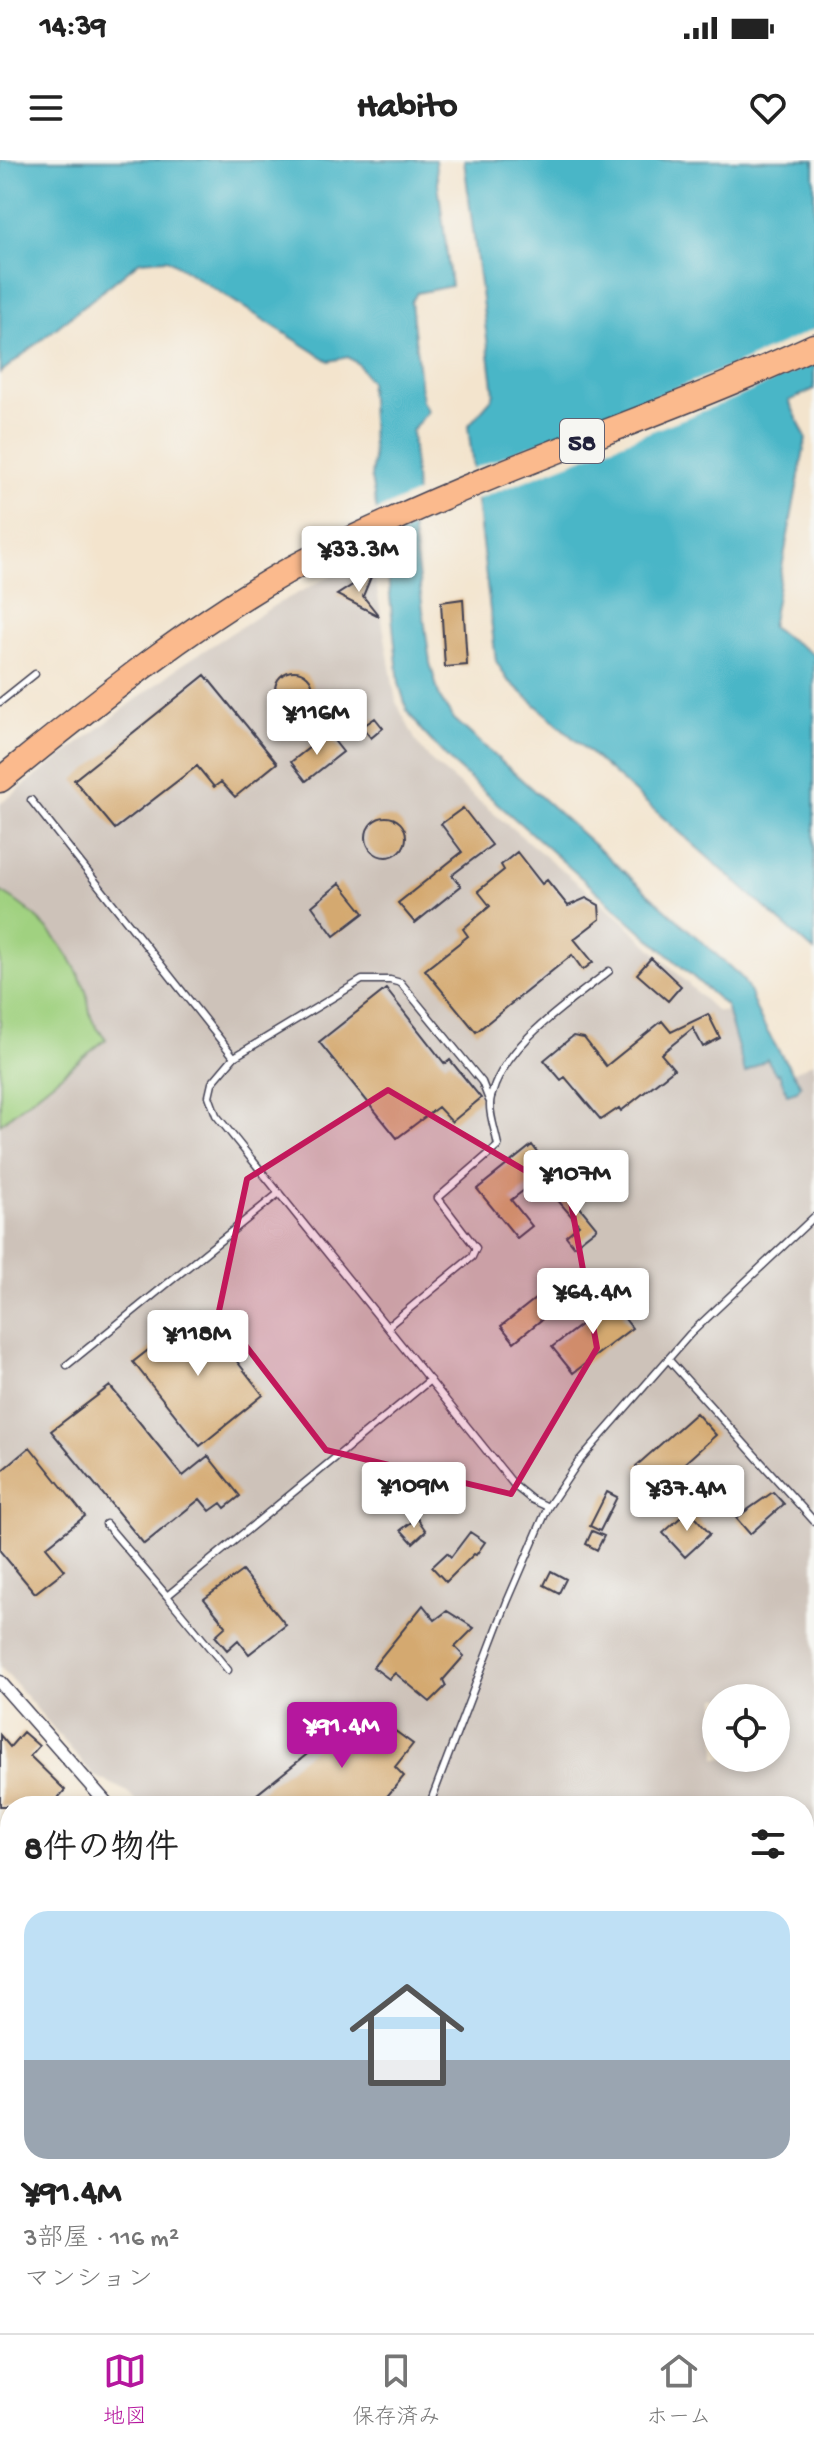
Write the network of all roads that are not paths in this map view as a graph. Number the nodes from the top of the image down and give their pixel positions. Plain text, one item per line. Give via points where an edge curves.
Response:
1 (814, 346) edge
2 (35, 674) dead end
3 (0, 702) edge
4 (0, 780) edge
5 (31, 800) dead end
6 (609, 971) dead end
7 (234, 1057) junction
8 (489, 1100) junction
9 (279, 1193) junction
10 (814, 1217) edge
11 (387, 1327) junction
12 (668, 1359) junction
13 (67, 1365) dead end
14 (430, 1380) junction
15 (548, 1507) junction
16 (814, 1521) edge
17 (106, 1524) dead end
18 (167, 1596) junction
19 (228, 1670) dead end
20 (0, 1682) edge
21 (100, 1796) edge
22 (433, 1796) edge

1 - 4 highway, 58 via 492,476 290,569 224,609 109,692
2 - 3 lane
5 - 7 lane
6 - 8 lane via 521,1044
7 - 8 lane via 362,980 390,980 401,983 482,1082
7 - 9 lane via 212,1083 209,1096 216,1115
8 - 11 lane via 498,1146 438,1198 476,1248 472,1257
9 - 11 lane
9 - 13 lane
10 - 12 lane
11 - 14 lane
12 - 15 lane via 579,1461
12 - 16 lane
14 - 15 lane via 515,1486
14 - 18 lane
15 - 22 lane
17 - 18 lane
18 - 19 lane
20 - 21 street

